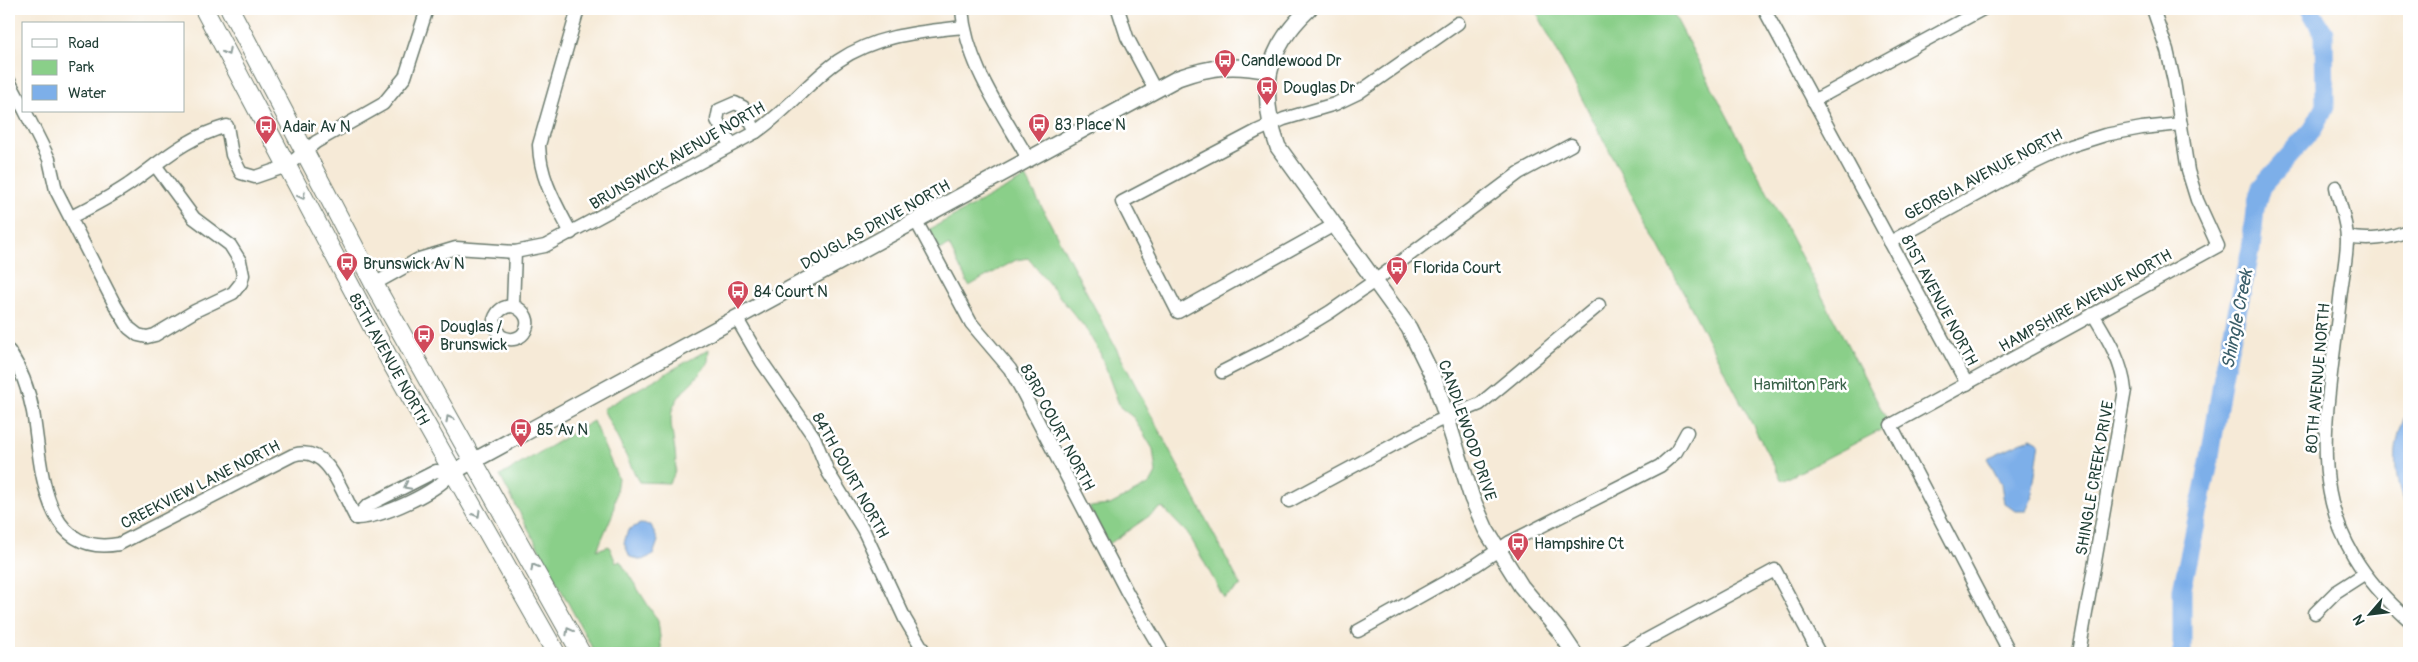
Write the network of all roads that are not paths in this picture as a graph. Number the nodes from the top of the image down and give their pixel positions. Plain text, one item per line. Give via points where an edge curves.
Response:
1 (204, 9) edge
2 (230, 9) edge
3 (239, 9) edge
4 (427, 9) edge
5 (578, 9) edge
6 (962, 9) edge
7 (1118, 9) edge
8 (1308, 9) edge
9 (1764, 9) edge
10 (1983, 9) edge
11 (2153, 9) edge
12 (1458, 22) dead end
13 (963, 27) junction
14 (255, 57) junction
15 (1270, 71) junction
16 (9, 81) edge
17 (1156, 90) junction
18 (1814, 101) junction
19 (22, 106) edge
20 (25, 112) edge
21 (2181, 124) junction
22 (1270, 125) junction
23 (756, 132) junction
24 (732, 146) junction
25 (1571, 146) dead end
26 (305, 152) junction
27 (1029, 160) junction
28 (155, 165) junction
29 (287, 166) junction
30 (2336, 187) dead end
31 (71, 217) junction
32 (916, 221) junction
33 (1334, 225) junction
34 (2409, 230) edge
35 (571, 233) junction
36 (2347, 237) junction
37 (1890, 242) junction
38 (515, 252) junction
39 (1376, 280) junction
40 (374, 284) junction
41 (513, 306) dead end
42 (1599, 306) dead end
43 (2093, 314) junction
44 (737, 319) junction
45 (9, 351) edge
46 (1222, 372) dead end
47 (1967, 384) junction
48 (1448, 417) junction
49 (1687, 432) dead end
50 (473, 461) junction
51 (453, 472) junction
52 (1289, 501) dead end
53 (356, 518) joint
54 (1498, 551) junction
55 (2364, 574) junction
56 (2315, 613) dead end
57 (2409, 620) edge
58 (1358, 631) dead end
59 (556, 653) edge
60 (581, 653) edge
61 (924, 653) edge
62 (1163, 653) edge
63 (1574, 653) edge
64 (1622, 653) edge
65 (1820, 653) edge
66 (2010, 653) edge
67 (2079, 653) edge

1 -> 29 main road, 85TH AVENUE NORTH
2 - 14 main road, 85TH AVENUE NORTH
3 - 14 main road via 250,30
4 - 26 street via 405,77 395,92 367,115 316,142
5 - 35 street via 539,145 543,177
6 - 13 street
7 - 17 street via 1127,36
8 - 15 street, CANDLEWOOD DRIVE via 1281,41
9 - 18 street, 81ST AVENUE NORTH
10 - 18 street
11 - 21 street via 2167,50
12 - 22 street via 1358,93
13 - 23 street, BRUNSWICK AVENUE NORTH via 881,39 859,49 837,62 778,117
13 - 27 street via 979,71
14 - 26 main road, 85TH AVENUE NORTH
15 - 17 street, DOUGLAS DRIVE NORTH via 1216,66 1178,78
15 - 22 street, CANDLEWOOD DRIVE via 1267,88
16 - 19 street
17 - 27 street, DOUGLAS DRIVE NORTH
18 - 37 street, 81ST AVENUE NORTH
20 - 31 street via 50,159 56,190
21 - 37 street, GEORGIA AVENUE NORTH via 2133,129 2070,146
21 - 43 street, HAMPSHIRE AVENUE NORTH via 2194,193 2218,246
22 - 33 street, CANDLEWOOD DRIVE via 1289,165
22 - 33 street via 1122,202 1178,312
23 - 24 street, BRUNSWICK AVENUE NORTH
23 - 24 street via 743,107 735,103 726,105 719,110 717,120
24 - 35 street, BRUNSWICK AVENUE NORTH
25 - 39 street via 1519,173
26 - 29 street
26 - 40 main road, 85TH AVENUE NORTH
27 - 32 street, DOUGLAS DRIVE NORTH
28 - 29 street via 192,139 227,126 232,155 241,172 255,177
28 - 31 street via 107,198
28 - 31 street via 194,218 226,240 236,255 243,275 234,293 155,335 138,335 123,318
29 -> 51 main road, 85TH AVENUE NORTH
30 - 36 street, 80TH AVENUE NORTH
32 - 44 street, DOUGLAS DRIVE NORTH
32 - 62 street, 83RD COURT NORTH via 971,323 1010,369 1128,594
33 - 39 street, CANDLEWOOD DRIVE
34 - 36 street via 2381,238 2359,240
35 - 38 street, BRUNSWICK AVENUE NORTH via 545,246
36 - 55 street, 80TH AVENUE NORTH via 2324,456 2336,519
37 - 47 street, 81ST AVENUE NORTH
38 - 40 street, BRUNSWICK AVENUE NORTH via 456,248 419,259
38 - 41 street
39 - 46 street via 1279,343
39 - 48 street, CANDLEWOOD DRIVE via 1423,353
50 -> 40 main road, 85TH AVENUE NORTH
42 - 48 street via 1480,404
43 - 47 street, HAMPSHIRE AVENUE NORTH
43 - 67 street, SHINGLE CREEK DRIVE via 2117,356 2125,390
44 - 50 street, DOUGLAS DRIVE NORTH
44 - 61 street, 84TH COURT NORTH via 762,362 814,437 828,472 863,529
45 - 53 street, CREEKVIEW LANE NORTH via 30,398 39,465 48,498 61,524 77,538 97,545 119,544 292,455 306,452 323,460
47 - 66 street, 81ST AVENUE NORTH via 1891,425
48 - 52 street
48 - 54 street, CANDLEWOOD DRIVE via 1472,498
49 - 54 street via 1676,452 1660,466
50 - 51 street, DOUGLAS DRIVE NORTH
60 -> 50 main road, 85TH AVENUE NORTH
51 - 53 street, DOUGLAS DRIVE NORTH via 444,482 384,514
51 -> 59 main road, 85TH AVENUE NORTH
54 - 58 street
54 - 63 street, CANDLEWOOD DRIVE
55 - 56 street via 2336,592
55 - 57 street, 80TH AVENUE NORTH
64 - 65 street via 1775,570

